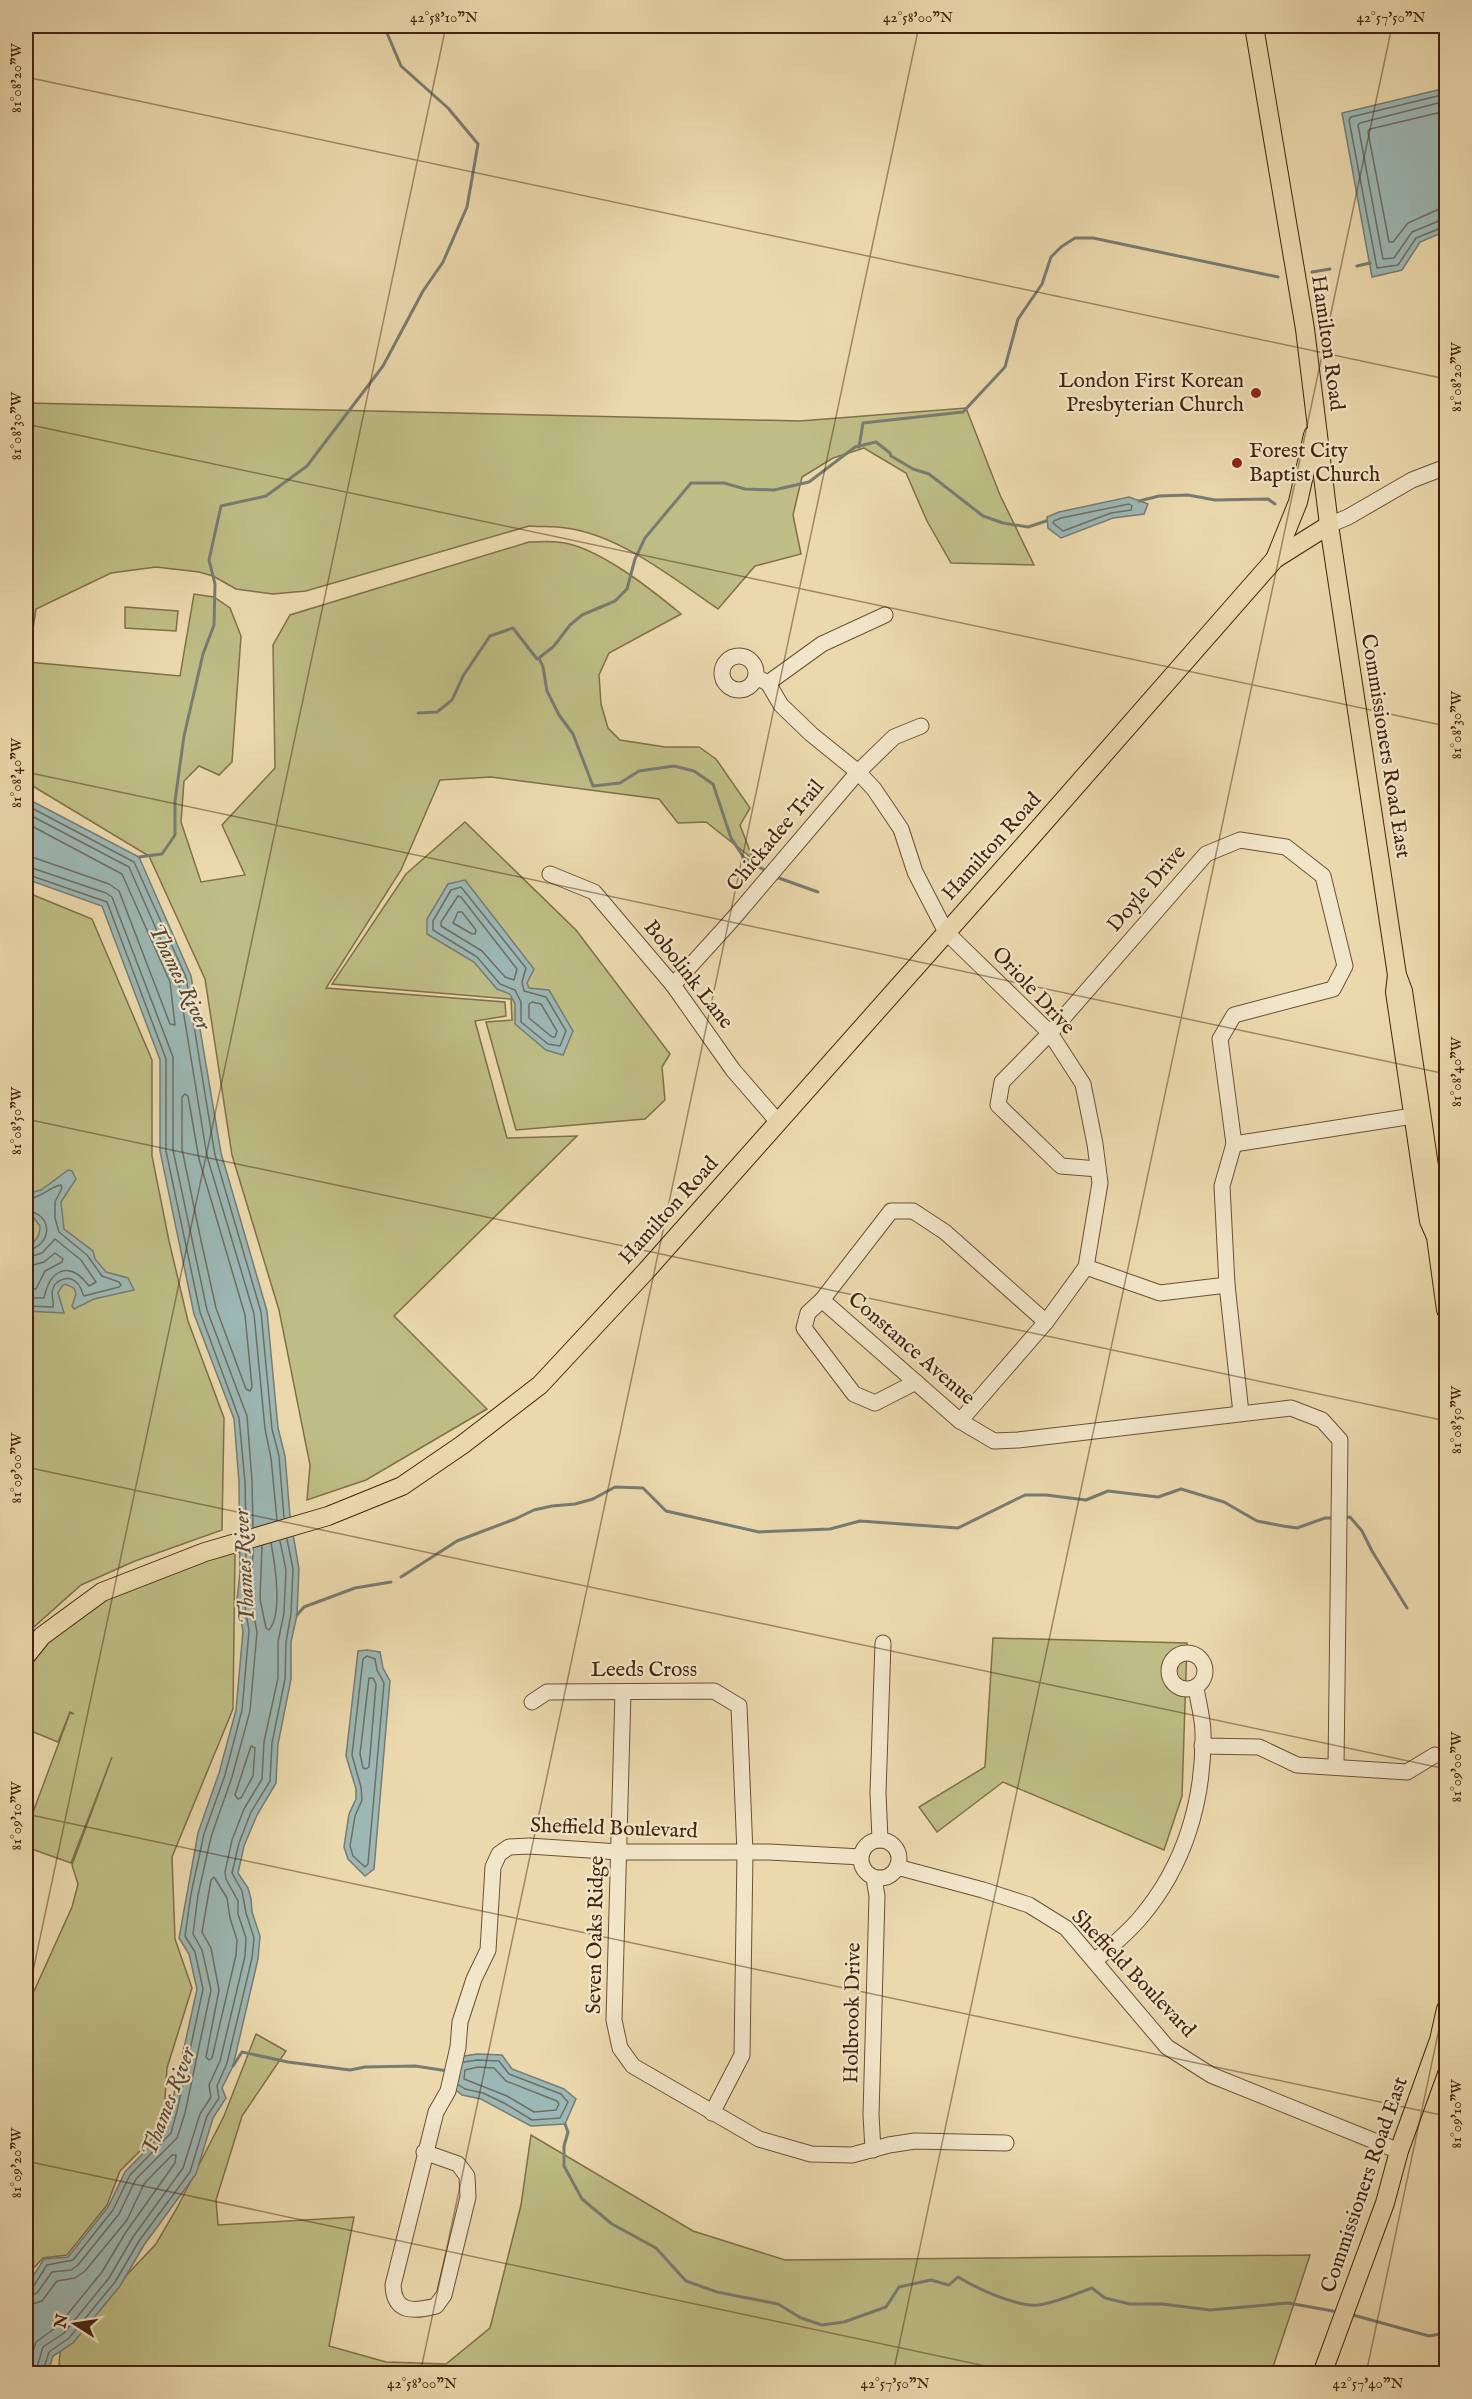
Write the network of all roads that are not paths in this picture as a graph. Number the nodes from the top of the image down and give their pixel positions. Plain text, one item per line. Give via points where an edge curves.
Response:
1 (1254, 26) edge
2 (1316, 423) junction
3 (1446, 467) edge
4 (1329, 525) junction
5 (1275, 559) junction
6 (885, 615) dead end
7 (921, 726) dead end
8 (858, 772) junction
9 (550, 874) dead end
10 (946, 932) junction
11 (1397, 975) junction
12 (673, 985) junction
13 (1050, 1033) junction
14 (1413, 1116) junction
15 (778, 1122) junction
16 (1234, 1144) junction
17 (1098, 1169) junction
18 (1436, 1238) junction
19 (1086, 1266) junction
20 (1227, 1285) junction
21 (822, 1300) junction
22 (1446, 1310) edge
23 (1046, 1322) junction
24 (916, 1382) junction
25 (1241, 1413) junction
26 (960, 1421) junction
27 (883, 1643) dead end
28 (26, 1656) edge
29 (1196, 1687) dead end
30 (623, 1692) junction
31 (532, 1702) dead end
32 (1202, 1746) junction
33 (1435, 1755) dead end
34 (1336, 1767) junction
35 (880, 1840) junction
36 (618, 1852) junction
37 (745, 1853) junction
38 (861, 1857) junction
39 (897, 1867) junction
40 (874, 1878) junction
41 (1095, 1961) junction
42 (1446, 2009) edge
43 (712, 2113) junction
44 (1006, 2143) dead end
45 (873, 2150) junction
46 (1399, 2151) junction
47 (424, 2152) junction
48 (1323, 2373) edge

1 - 2 main road, Hamilton Road via 1305,329
2 - 4 main road, Hamilton Road
2 - 5 main road via 1298,502
3 - 4 street via 1412,480
4 - 5 main road, Hamilton Road
4 - 11 main road, Commissioners Road East
5 - 10 main road, Hamilton Road
6 - 8 street, Oriole Drive via 822,644 762,680 811,734
7 - 8 street, Chickadee Trail via 894,737
8 - 10 street, Oriole Drive via 901,829 915,872
8 - 12 street, Chickadee Trail
9 - 12 street, Bobolink Lane via 594,892
10 - 13 street, Oriole Drive
10 - 15 main road, Hamilton Road
11 - 14 main road, Commissioners Road East via 1395,992
11 - 18 main road, Commissioners Road East via 1412,1047 1437,1220
12 - 15 street, Bobolink Lane via 733,1070
13 - 16 street, Doyle Drive via 1206,854 1240,840 1286,847 1323,876 1345,966 1333,989 1234,1015 1220,1039
13 - 17 street, Oriole Drive via 1083,1084
13 - 17 street, Doyle Drive via 1002,1082 998,1105 1061,1166
14 - 16 street
14 - 18 main road, Commissioners Road East via 1429,1221
15 - 28 main road, Hamilton Road via 540,1385 462,1445 402,1486 309,1522 205,1552 102,1592 42,1636
16 - 20 street, Doyle Drive via 1222,1186
17 - 19 street, Oriole Drive via 1100,1183
18 - 22 main road, Commissioners Road East
19 - 20 street via 1160,1293
19 - 23 street, Oriole Drive
20 - 25 street, Doyle Drive
21 - 23 street, Constance Avenue via 891,1211 913,1211 945,1232
21 - 24 street, Constance Avenue
21 - 24 street via 808,1313 804,1328 854,1394 875,1403
23 - 26 street, Oriole Drive
24 - 26 street, Constance Avenue
25 - 26 street, Constance Avenue via 994,1441
25 - 34 street, Constance Avenue via 1291,1408 1322,1420 1340,1440
27 - 35 street
29 - 32 street
30 - 31 street, Leeds Cross via 547,1692
30 - 36 street, Seven Oaks Ridge
30 - 37 street, Leeds Cross via 714,1691 739,1706
32 - 34 street via 1259,1747 1297,1765
32 - 41 street via 1194,1817 1171,1874 1139,1920
33 - 34 street via 1407,1772
35 - 38 street via 869,1844
35 - 39 street via 897,1851
36 - 37 street, Sheffield Boulevard
36 - 43 street, Seven Oaks Ridge via 614,2020 620,2048 633,2066
36 - 47 street, Sheffield Boulevard via 529,1846 509,1847 499,1854 493,1867 488,1950 460,2022 448,2091 435,2112
37 - 38 street, Sheffield Boulevard
37 - 43 street via 742,2055
38 - 40 street via 866,1872
39 - 40 street via 885,1877
39 - 41 street, Sheffield Boulevard via 1029,1905 1066,1929
40 - 45 street, Holbrook Drive
41 - 46 street, Sheffield Boulevard via 1167,2047 1207,2073
42 - 46 main road, Commissioners Road East via 1439,2040
43 - 45 street, Seven Oaks Ridge via 759,2139 811,2154 852,2156
44 - 45 street, Seven Oaks Ridge via 915,2141
46 - 48 main road, Commissioners Road East via 1385,2203
47 - 47 street via 393,2285 393,2297 410,2310 436,2306 444,2295 468,2197 467,2176 458,2164

